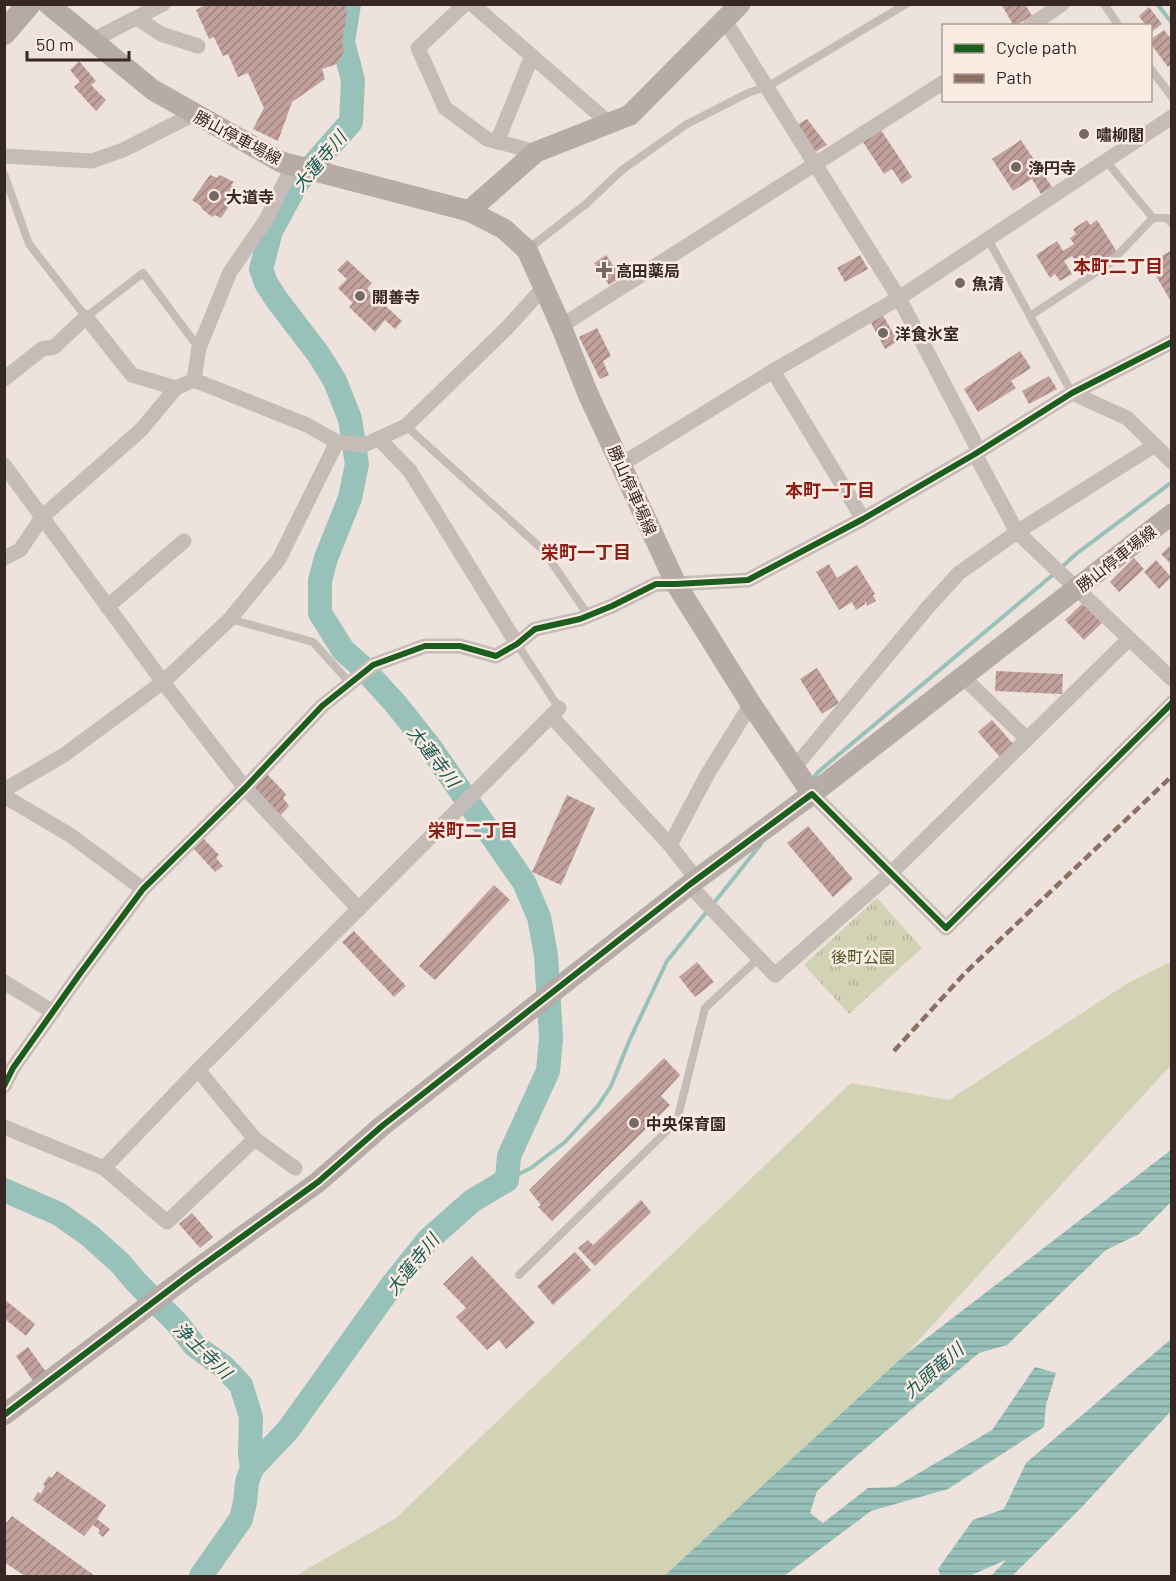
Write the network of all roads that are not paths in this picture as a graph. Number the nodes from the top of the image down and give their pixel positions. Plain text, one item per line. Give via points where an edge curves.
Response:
1 (29, 4) edge
2 (48, 4) edge
3 (163, 4) edge
4 (465, 4) edge
5 (472, 4) edge
6 (740, 4) edge
7 (906, 4) edge
8 (1062, 4) edge
9 (1104, 4) edge
10 (137, 18) junction
11 (724, 19) junction
12 (1033, 24) edge
13 (1118, 24) edge
14 (4, 33) edge
15 (91, 41) junction
16 (198, 46) dead end
17 (532, 56) junction
18 (1152, 71) edge
19 (942, 82) edge
20 (767, 87) junction
21 (1172, 97) edge
22 (194, 114) junction
23 (1172, 117) edge
24 (610, 124) junction
25 (497, 142) junction
26 (536, 152) junction
27 (4, 156) edge
28 (1106, 161) junction
29 (817, 164) junction
30 (293, 165) junction
31 (4, 174) edge
32 (469, 211) junction
33 (1153, 218) junction
34 (1172, 224) edge
35 (988, 239) junction
36 (527, 250) junction
37 (544, 287) junction
38 (899, 298) junction
39 (1030, 316) junction
40 (86, 317) junction
41 (561, 326) junction
42 (1172, 342) edge
43 (199, 348) junction
44 (773, 371) junction
45 (4, 379) edge
46 (194, 380) junction
47 (176, 388) junction
48 (1072, 393) junction
49 (406, 426) junction
50 (379, 439) junction
51 (337, 442) junction
52 (1155, 445) junction
53 (977, 452) junction
54 (1172, 462) edge
55 (622, 464) junction
56 (4, 465) edge
57 (1172, 514) edge
58 (44, 516) junction
59 (863, 519) junction
60 (1017, 532) junction
61 (184, 542) dead end
62 (4, 558) edge
63 (676, 584) junction
64 (1077, 589) junction
65 (107, 607) junction
66 (588, 615) junction
67 (230, 619) junction
68 (1129, 639) junction
69 (517, 644) junction
70 (963, 677) junction
71 (1172, 679) edge
72 (163, 682) junction
73 (350, 683) junction
74 (1172, 703) edge
75 (751, 704) junction
76 (555, 712) junction
77 (1027, 739) junction
78 (794, 768) junction
79 (245, 788) junction
80 (4, 790) edge
81 (812, 794) junction
82 (4, 796) edge
83 (670, 845) junction
84 (892, 872) junction
85 (693, 883) junction
86 (143, 889) junction
87 (359, 909) junction
88 (759, 958) junction
89 (4, 982) edge
90 (53, 1012) junction
91 (198, 1070) junction
92 (4, 1086) edge
93 (4, 1126) edge
94 (255, 1139) junction
95 (104, 1168) junction
96 (295, 1168) dead end
97 (519, 1275) dead end
98 (4, 1415) edge

1 - 14 main road
2 - 15 main road, 勝山停車場線
3 - 10 street
4 - 25 street via 418,48 446,108 487,139
5 - 17 street
6 - 11 main road
7 - 20 lane
8 - 12 street
9 - 13 lane
10 - 15 street
10 - 16 street via 161,34
11 - 20 street
11 - 24 main road via 630,115
15 - 22 main road, 勝山停車場線 via 153,90
17 - 24 street
17 - 25 street
18 - 21 lane
19 - 29 street
20 - 29 street
20 - 36 lane via 687,124 622,170
22 - 27 street via 92,161
22 - 30 main road, 勝山停車場線
23 - 28 street
24 - 26 main road
25 - 26 street
26 - 32 main road
28 - 33 lane
28 - 35 street
29 - 38 street
29 - 41 street
30 - 32 main road, 勝山停車場線
30 - 43 street via 266,220 230,272
31 - 40 lane via 29,244
32 - 36 main road, 勝山停車場線 via 504,229
33 - 34 lane via 1167,218
33 - 39 lane via 1110,263
35 - 38 street
35 - 39 lane
36 - 37 main road, 勝山停車場線
37 - 41 main road, 勝山停車場線
37 - 49 street
38 - 44 street
38 - 53 street
39 - 48 lane
40 - 43 lane via 143,273
40 - 45 street via 54,347 42,349
40 - 47 street via 132,375
41 - 55 main road, 勝山停車場線
42 - 48 street
43 - 46 street
44 - 55 street
44 - 59 street
46 - 47 street
46 - 51 street via 307,425
47 - 58 street via 141,430
48 - 52 street via 1127,418
48 - 53 street
49 - 50 street
49 - 66 lane via 543,550
50 - 51 street via 364,446
50 - 69 street via 410,471
51 - 67 street via 279,559
52 - 54 street
52 - 60 street
53 - 59 street
53 - 60 street
55 - 63 main road, 勝山停車場線
56 - 58 street
57 - 64 main road, 勝山停車場線
58 - 62 street via 20,550
58 - 65 street
59 - 63 street via 748,580
60 - 64 street
60 - 78 street via 959,573
61 - 65 street
63 - 66 street via 656,584
63 - 75 main road, 勝山停車場線
64 - 68 street
64 - 70 main road, 勝山停車場線
65 - 72 street
66 - 69 street via 536,629
67 - 72 street
67 - 73 lane via 313,642
68 - 71 street
68 - 77 street
69 - 73 street via 496,656 460,646 425,646 373,664
69 - 76 lane
70 - 77 street
70 - 81 main road, 勝山停車場線
72 - 79 street
72 - 80 street via 64,755
73 - 79 street via 322,706
74 - 84 street via 946,928
75 - 78 main road, 勝山停車場線
75 - 83 street
76 - 83 street
76 - 87 street
77 - 84 street
78 - 81 main road, 勝山停車場線
79 - 86 street
79 - 87 street
81 - 84 street
81 - 85 main road
82 - 86 street via 70,836
83 - 85 street
84 - 88 street via 775,975
85 - 88 street
85 - 98 main road via 382,1126 318,1182
86 - 90 street
87 - 91 street
88 - 97 lane via 705,1008 677,1120
89 - 90 street
90 - 92 street
91 - 94 street
91 - 95 street
93 - 95 street
94 - 95 street via 167,1222
94 - 96 street

